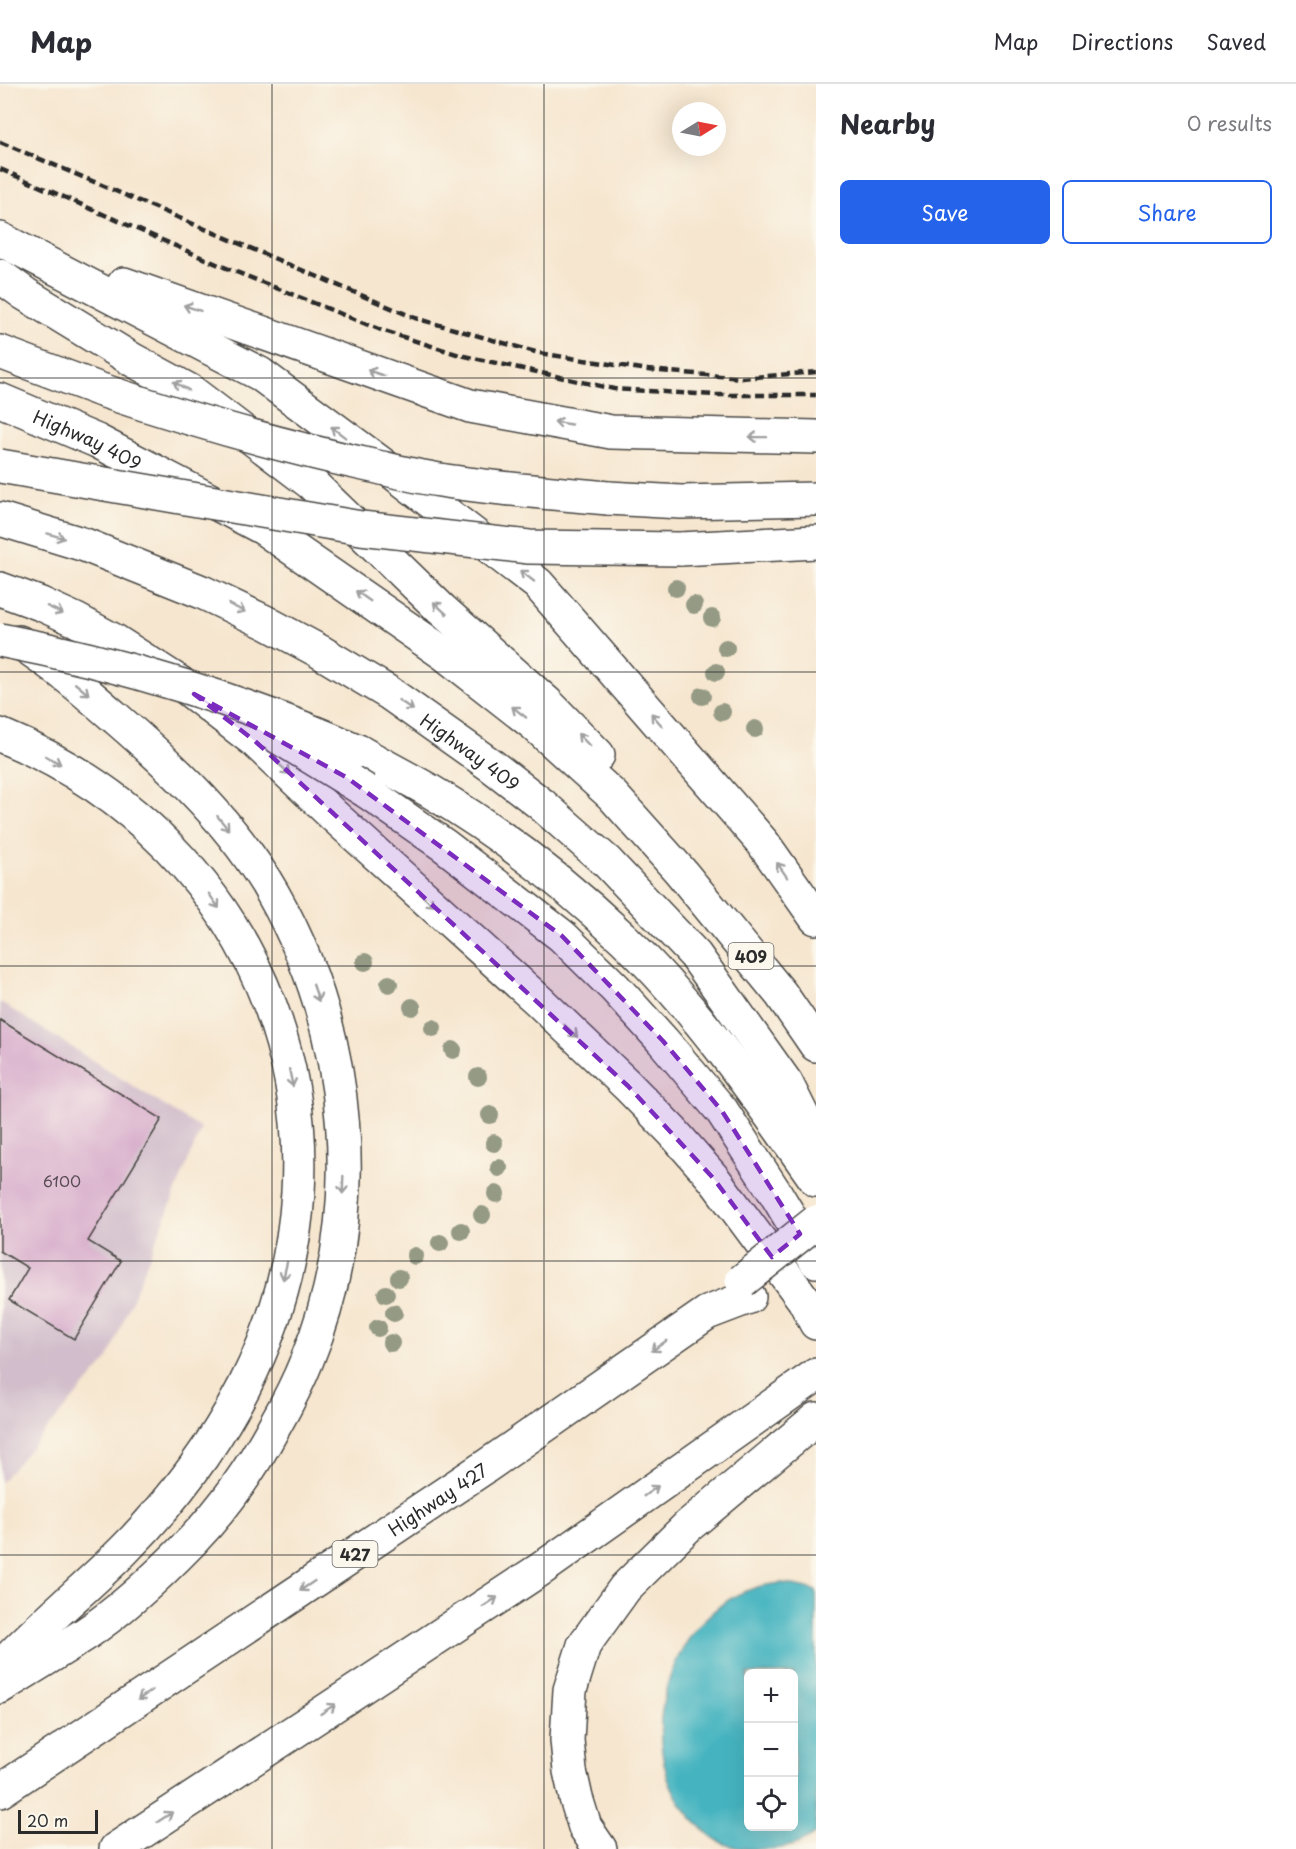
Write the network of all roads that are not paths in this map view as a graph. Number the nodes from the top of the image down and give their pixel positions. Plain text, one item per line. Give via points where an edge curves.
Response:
1 (5, 242) edge
2 (0, 276) edge
3 (0, 352) edge
4 (0, 400) edge
5 (816, 437) edge
6 (0, 466) edge
7 (816, 499) edge
8 (0, 519) edge
9 (816, 542) edge
10 (0, 589) edge
11 (0, 630) edge
12 (0, 640) edge
13 (177, 686) junction
14 (0, 735) edge
15 (680, 871) junction
16 (816, 918) edge
17 (816, 1045) edge
18 (816, 1143) edge
19 (816, 1180) edge
20 (816, 1221) edge
21 (816, 1248) edge
22 (816, 1261) edge
23 (746, 1289) junction
24 (816, 1323) edge
25 (805, 1382) edge
26 (814, 1421) edge
27 (0, 1668) edge
28 (0, 1687) edge
29 (0, 1791) edge
30 (116, 1849) edge
31 (600, 1849) edge

5 -> 1 highway via 611,432 470,406
16 -> 1 highway via 763,843 538,584 260,374
15 -> 2 highway via 619,776 547,703 442,610 311,483 190,390 133,360
3 - 7 highway, bridge via 196,421 295,449 439,480 681,502
15 -> 4 highway, Highway 409 via 612,795 534,724 380,607 263,528 97,441
6 - 9 highway, bridge via 362,528 529,546 680,549
8 -> 18 highway, Highway 409 via 104,552 265,622 389,693 492,766 607,862 695,956 786,1083
10 -> 24 highway via 41,604 113,640 180,683 255,741 547,1009 673,1132 714,1179 804,1300
11 -> 28 highway via 71,679 173,769 223,824 272,892 300,950 322,1011 339,1095 344,1157 340,1232 320,1325 293,1392 259,1455 193,1541 141,1590 86,1634
12 - 13 highway, bridge via 88,659
13 - 19 highway, bridge via 285,721 358,752 431,792 504,840 624,939 658,975 737,1068
13 - 22 highway, bridge via 271,732 366,790 562,936 615,988 722,1111
14 -> 27 highway via 24,744 106,792 150,828 204,886 230,924 272,1009 293,1087 299,1160 296,1213 286,1270 264,1342 243,1388 171,1498 124,1550
15 - 17 highway, Highway 409 / 409 via 782,994
20 - 23 highway, bridge
21 - 23 highway
23 -> 29 highway, Highway 427 / 427
30 -> 25 highway via 541,1569
26 - 31 highway via 688,1526 626,1588 584,1645 570,1690 567,1740 576,1798 585,1827

